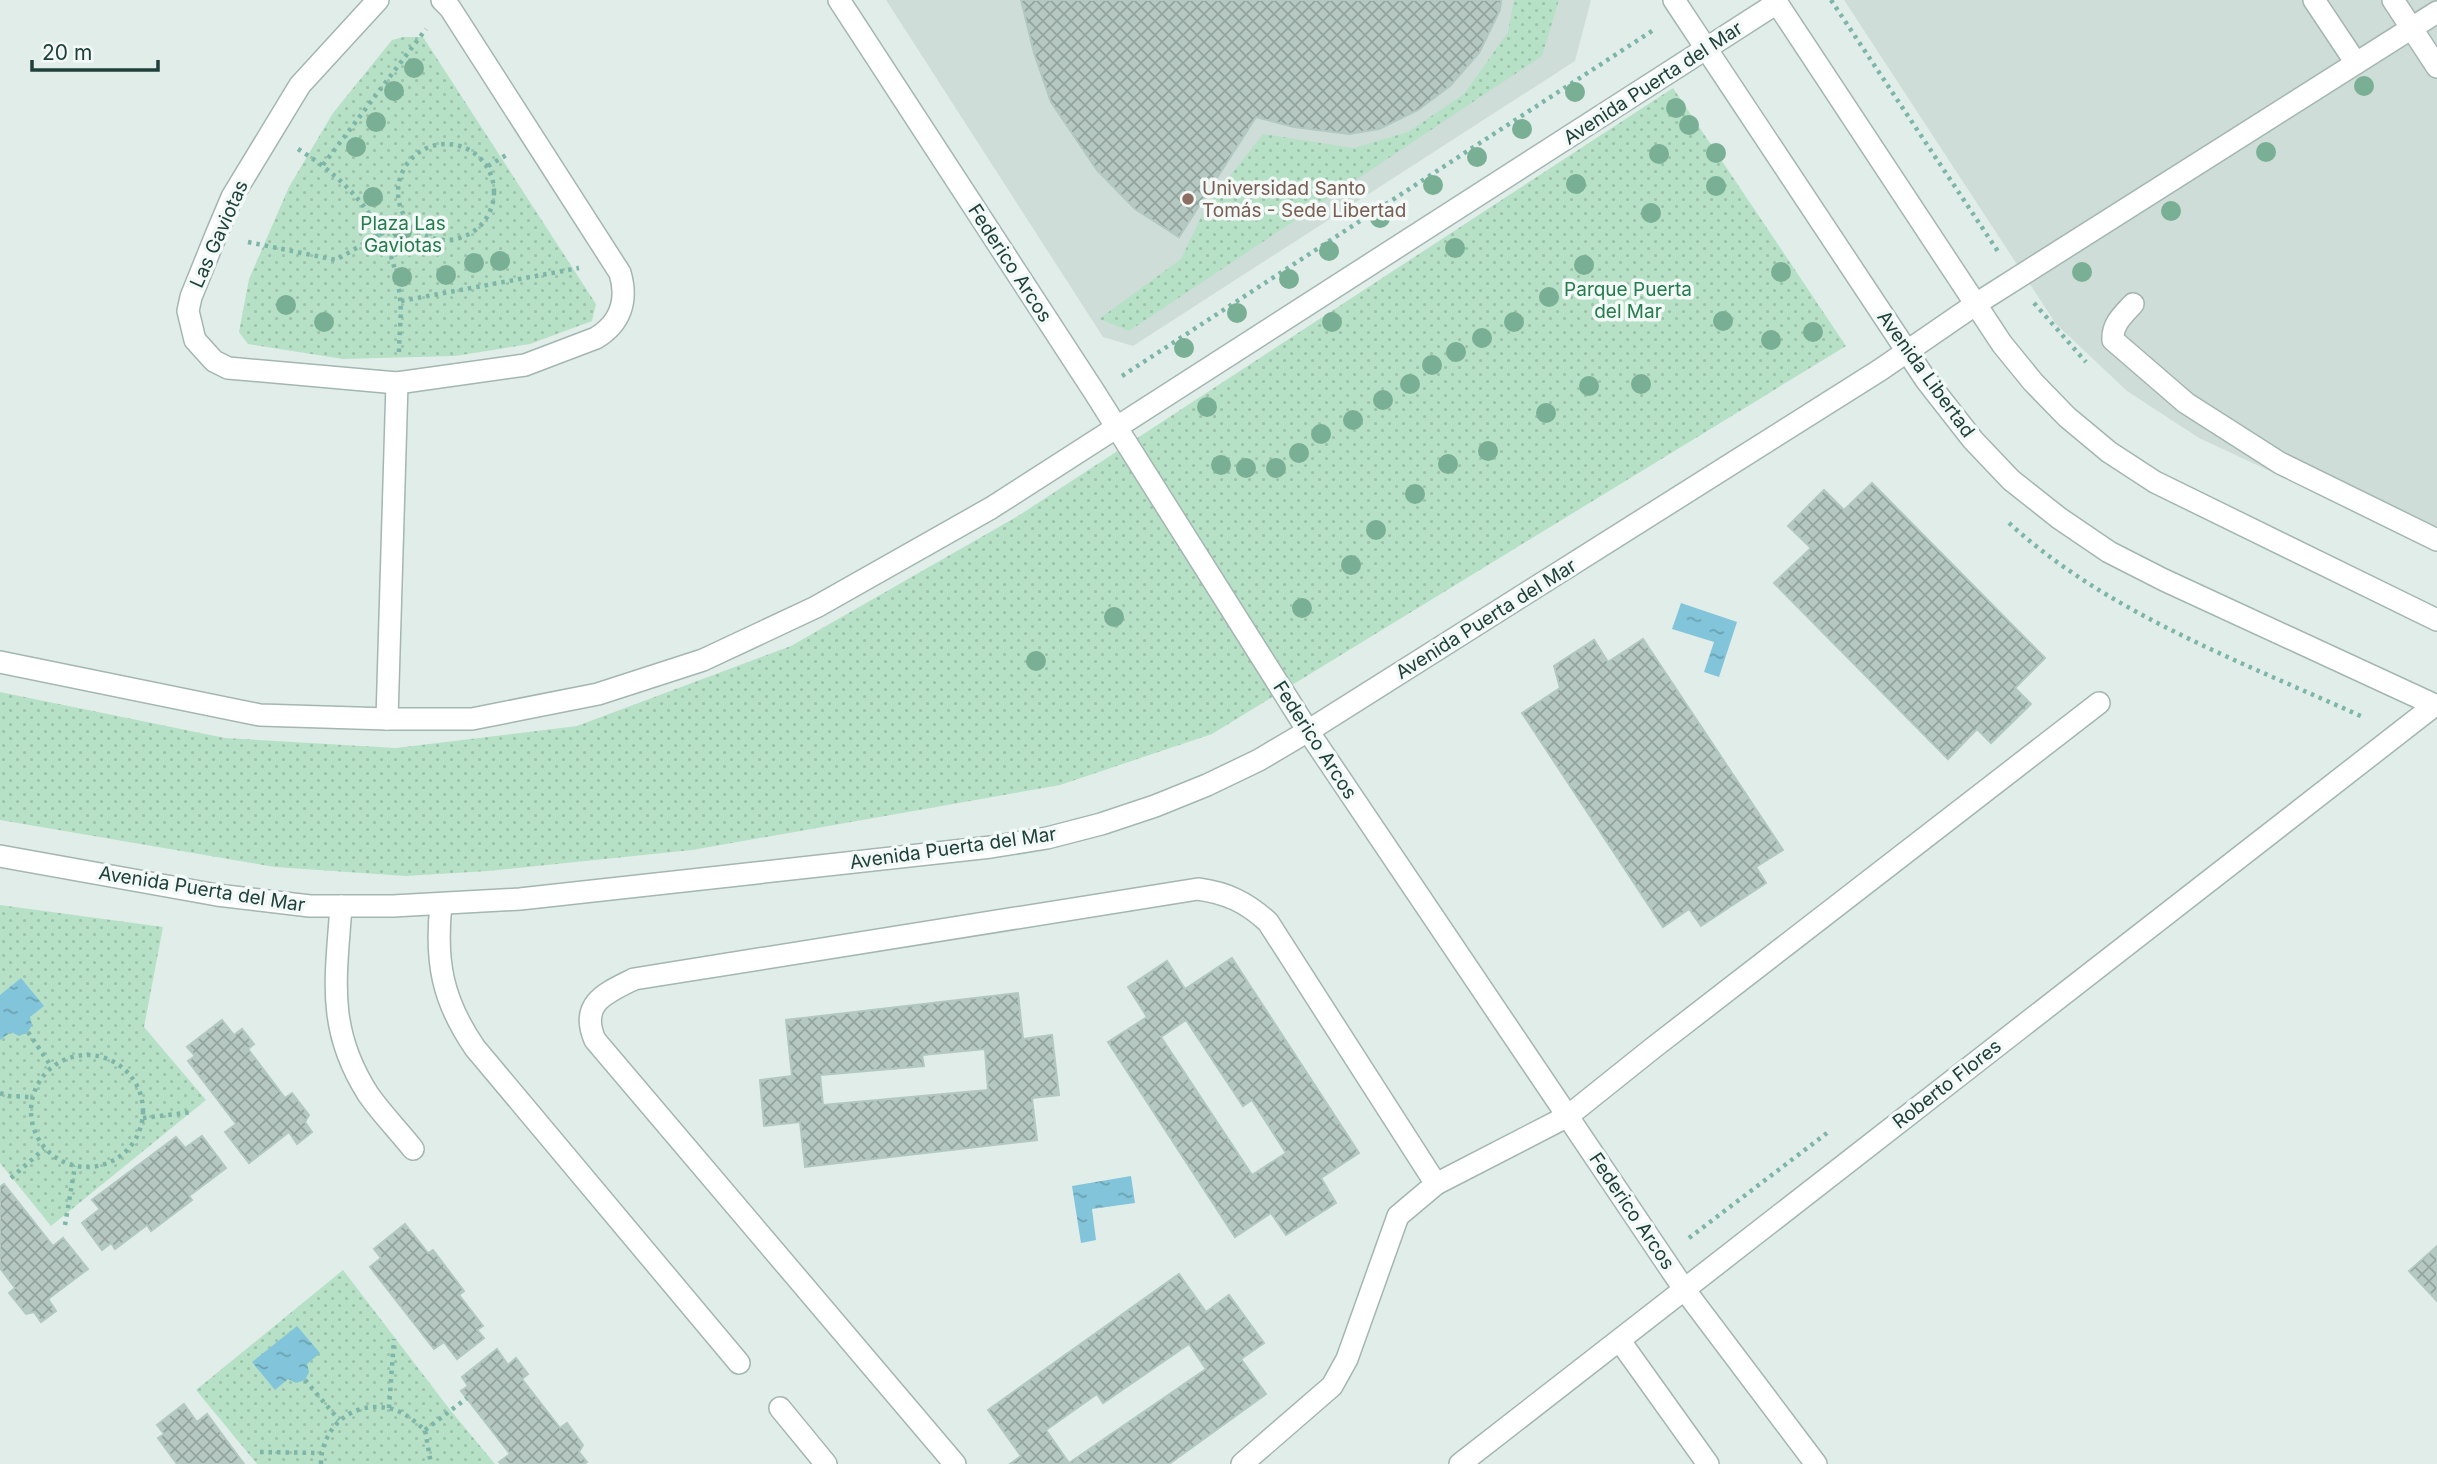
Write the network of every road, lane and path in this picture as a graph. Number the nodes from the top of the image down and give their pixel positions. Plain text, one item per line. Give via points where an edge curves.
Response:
1 (377, 0) edge
2 (2314, 0) edge
3 (2393, 0) edge
4 (1778, 1) edge
5 (444, 2) edge
6 (845, 2) edge
7 (1677, 6) edge
8 (2437, 12) edge
9 (2411, 28) junction
10 (1707, 48) junction
11 (2356, 63) junction
12 (2437, 67) edge
13 (270, 132) junction
14 (323, 164) junction
15 (406, 219) junction
16 (383, 232) junction
17 (216, 235) junction
18 (613, 261) junction
19 (401, 301) junction
20 (1976, 304) junction
21 (2133, 304) dead end
22 (1907, 352) junction
23 (397, 383) junction
24 (1095, 393) junction
25 (1117, 428) junction
26 (2437, 540) edge
27 (2437, 620) edge
28 (0, 662) edge
29 (2099, 703) dead end
30 (2436, 706) edge
31 (387, 719) junction
32 (1308, 731) junction
33 (0, 856) edge
34 (441, 904) junction
35 (341, 906) junction
36 (28, 1032) dead end
37 (52, 1066) junction
38 (0, 1093) edge
39 (31, 1097) junction
40 (192, 1112) dead end
41 (1568, 1116) junction
42 (143, 1118) junction
43 (44, 1149) junction
44 (413, 1149) dead end
45 (75, 1167) junction
46 (11, 1178) dead end
47 (1436, 1184) junction
48 (65, 1225) dead end
49 (1684, 1289) junction
50 (394, 1339) dead end
51 (1620, 1341) junction
52 (739, 1363) dead end
53 (305, 1380) dead end
54 (467, 1398) dead end
55 (389, 1408) junction
56 (780, 1408) dead end
57 (339, 1420) junction
58 (425, 1430) junction
59 (260, 1452) dead end
60 (321, 1453) junction
61 (321, 1464) edge
62 (431, 1464) edge
63 (826, 1464) edge
64 (955, 1464) edge
65 (1242, 1464) edge
66 (1460, 1464) edge
67 (1708, 1464) edge
68 (1816, 1464) edge

1 - 13 street, Las Gaviotas via 300,85
2 - 11 street
3 - 9 street
4 - 10 street, Avenida Puerta del Mar
4 - 20 street
5 - 14 path
5 - 18 street, Las Gaviotas
6 - 24 street, Federico Arcos
7 - 10 street, Avenida Libertad
7 - 24 path
8 - 9 street, Avenida Puerta del Mar
9 - 11 street, Avenida Puerta del Mar
9 - 12 street
10 - 22 street, Avenida Libertad
10 - 25 street, Avenida Puerta del Mar
11 - 20 street, Avenida Puerta del Mar
13 - 14 path
13 - 17 street, Las Gaviotas
14 - 16 path via 356,196
15 - 15 path via 399,204 401,174 421,150 436,144 466,147 488,166 493,179 491,209 474,231 461,238 431,238
15 - 16 path
16 - 17 path via 336,260
16 - 19 path
17 - 23 street, Las Gaviotas via 188,311 195,340 214,361 228,368
18 - 19 path
18 - 23 street, Las Gaviotas via 625,287 624,300 607,332 525,365
19 - 23 path
20 - 22 street, Avenida Puerta del Mar
20 - 27 street via 2033,382 2109,452 2155,482
21 - 26 street via 2118,320 2113,340 2186,403 2280,463
22 - 30 street, Avenida Libertad via 1938,397 2011,480 2109,552
22 - 32 street, Avenida Puerta del Mar
23 - 31 street
24 - 25 street, Federico Arcos
25 - 31 street, Avenida Puerta del Mar via 991,508 816,607 703,660 598,694 472,719
25 - 32 street, Federico Arcos
28 - 31 street, Avenida Puerta del Mar via 260,715
29 - 41 street
30 - 49 street, Roberto Flores
32 - 34 street, Avenida Puerta del Mar via 1197,789 1101,824 1046,838 562,895
32 - 41 street, Federico Arcos
33 - 35 street, Avenida Puerta del Mar via 217,895
34 - 35 street, Avenida Puerta del Mar
34 - 52 street via 440,972 461,1028
35 - 44 street via 335,1001 341,1035 370,1096
36 - 37 path
37 - 39 path
37 - 42 path via 88,1054 123,1066 143,1099
38 - 39 path
39 - 43 path via 34,1133
40 - 42 path
41 - 47 street
41 - 49 street, Federico Arcos
42 - 45 path via 138,1136 126,1152 94,1167
43 - 45 path
43 - 46 path
45 - 48 path
47 - 64 street via 1268,922 1236,897 1217,892 1198,890 634,979 604,993 590,1019 595,1040
47 - 65 street via 1398,1216 1347,1359 1332,1386
49 - 51 street, Roberto Flores
49 - 68 street, Federico Arcos
50 - 55 path
51 - 66 street, Roberto Flores
51 - 67 street
53 - 57 path
54 - 58 path
55 - 57 path via 362,1408
55 - 58 path
56 - 63 street
57 - 60 path
58 - 62 path
59 - 60 path
60 - 61 path

